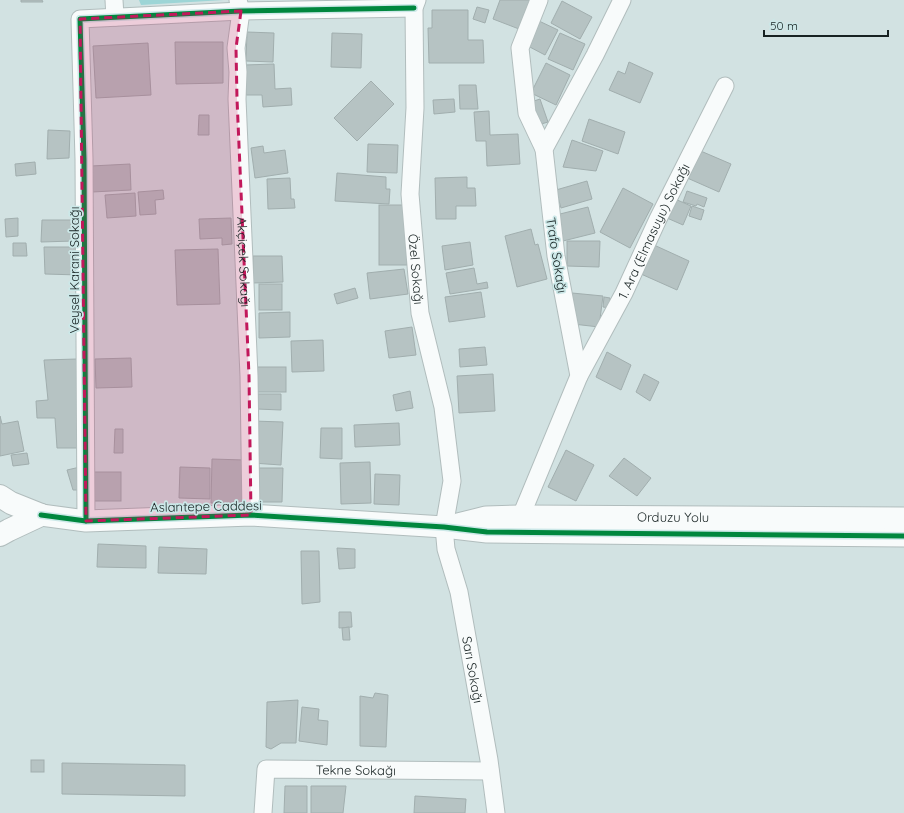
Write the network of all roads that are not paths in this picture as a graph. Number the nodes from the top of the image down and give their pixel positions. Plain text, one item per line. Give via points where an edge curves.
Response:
1 (114, 0) edge
2 (539, 0) edge
3 (622, 0) edge
4 (415, 4) edge
5 (240, 5) edge
6 (114, 17) junction
7 (725, 86) dead end
8 (544, 149) junction
9 (574, 348) junction
10 (588, 360) junction
11 (579, 376) junction
12 (0, 496) edge
13 (0, 514) edge
14 (41, 515) junction
15 (251, 515) junction
16 (521, 516) junction
17 (904, 518) edge
18 (86, 521) junction
19 (444, 527) junction
20 (0, 535) edge
21 (904, 536) edge
22 (490, 771) junction
23 (262, 813) edge
24 (496, 813) edge

1 - 6 street
2 - 8 street, Trafo Sokağı via 520,48 527,113
3 - 8 street
4 - 5 street
4 - 19 street, Özel Sokağı via 415,108 410,194 420,313 443,407 452,481
5 - 6 street
5 - 15 street, Akçiçek Sokağı via 236,48 236,99 249,376
6 - 18 street, Veysel Karani Sokağı via 80,19 84,158
7 - 10 street, 1. Ara (Elmasuyu) Sokağı via 624,293
8 - 9 street, Trafo Sokağı via 556,256
9 - 10 street
9 - 11 street, Trafo Sokağı
10 - 11 street, 1. Ara (Elmasuyu) Sokağı
11 - 16 street
12 - 14 main road
13 - 14 main road
14 - 18 street, Aslantepe Caddesi
14 - 20 main road
15 - 18 street, Aslantepe Caddesi
15 - 19 street, Aslantepe Caddesi
16 - 17 street, Orduzu Yolu
16 - 19 street, Orduzu Yolu via 486,517
19 - 21 street via 487,532
19 - 22 street, Sarı Sokağı via 446,549 459,592
22 - 23 street, Tekne Sokağı via 266,769
22 - 24 street, Sarı Sokağı

